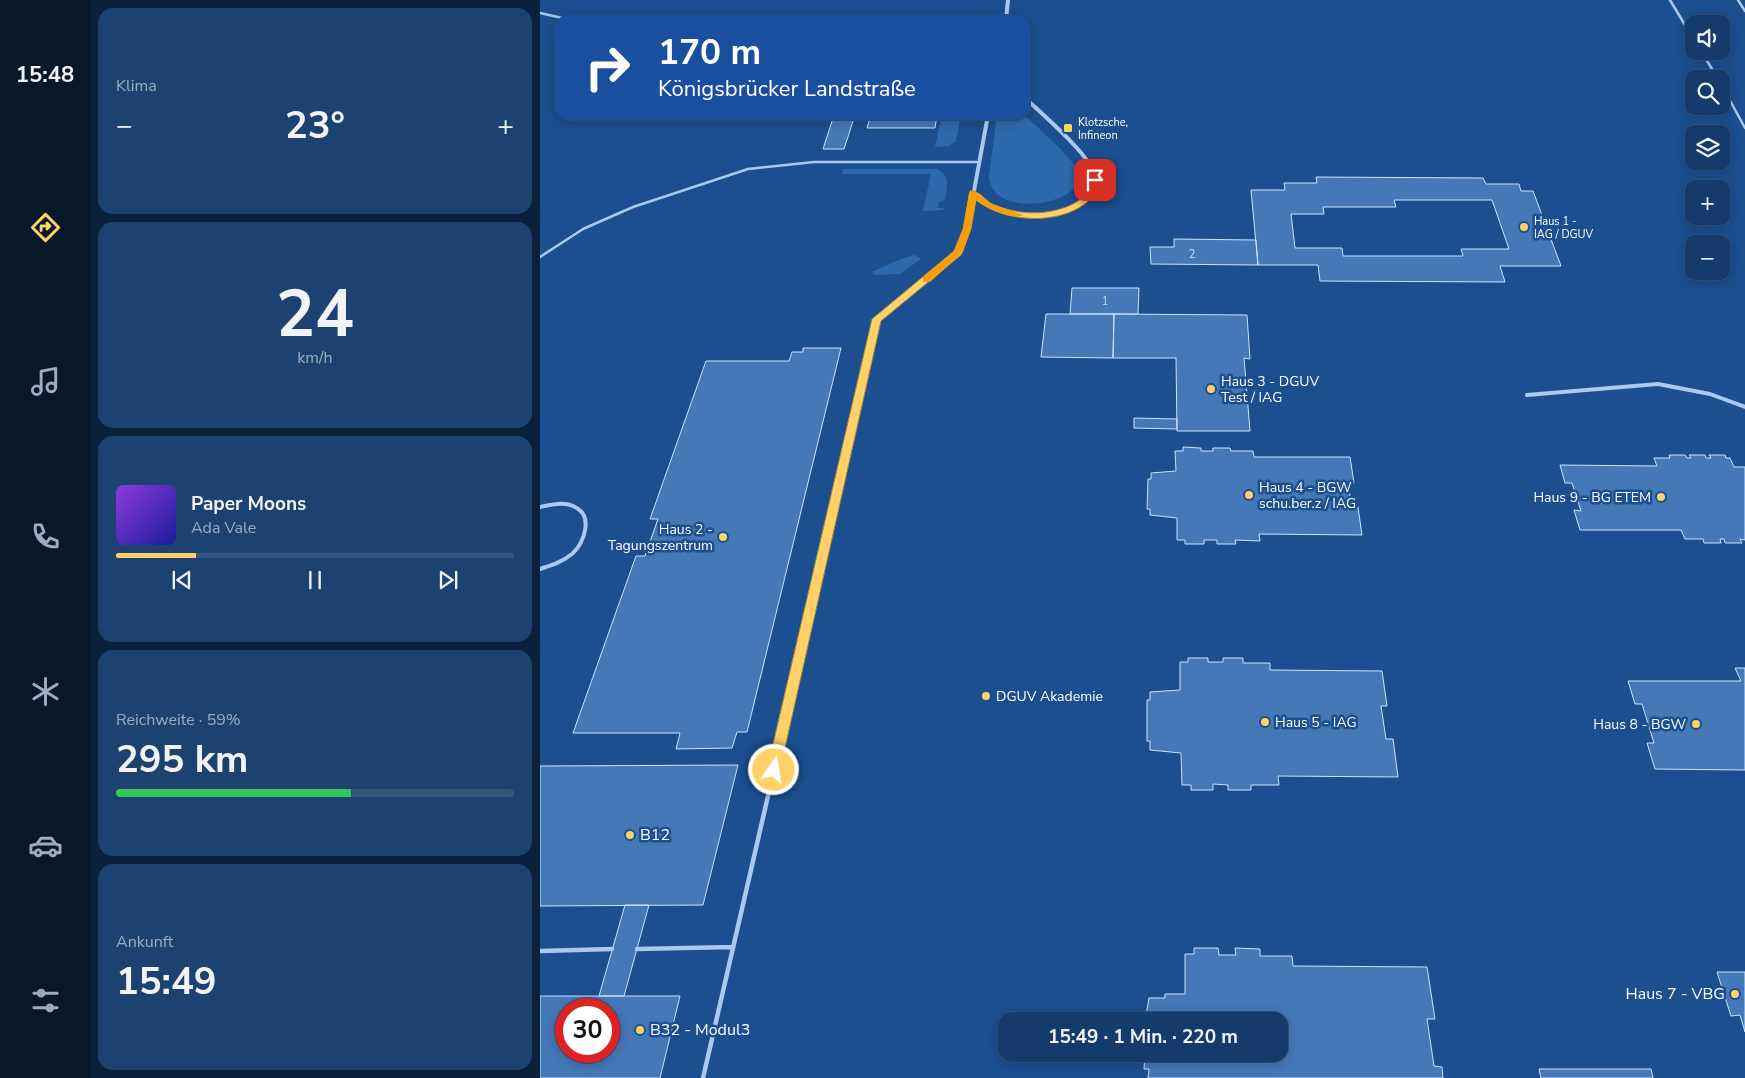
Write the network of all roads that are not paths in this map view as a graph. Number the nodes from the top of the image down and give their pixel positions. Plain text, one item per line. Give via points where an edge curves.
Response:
1 (1008, 0) edge
2 (1670, 0) edge
3 (1738, 0) edge
4 (1744, 6) edge
5 (1745, 10) edge
6 (540, 13) edge
7 (1006, 15) edge
8 (555, 16) edge
9 (1685, 25) edge
10 (1730, 100) edge
11 (1030, 103) edge
12 (987, 120) edge
13 (1745, 128) edge
14 (979, 162) junction
15 (973, 193) junction
16 (540, 257) edge
17 (1527, 395) dead end
18 (1745, 407) edge
19 (540, 507) edge
20 (540, 569) edge
21 (774, 770) joint
22 (733, 947) junction
23 (612, 949) dead end
24 (637, 949) dead end
25 (540, 950) edge
26 (703, 1078) edge

1 - 7 street
2 - 9 lane
3 - 4 lane
4 - 5 lane
6 - 8 lane
10 - 13 lane
11 - 15 street via 1090,165 1095,180 1089,195 1064,212 1031,216 987,205
12 - 14 street
14 - 15 street
14 - 16 lane via 814,162 748,169 633,207 583,229
15 - 21 street via 967,229 958,252 876,319
17 - 18 lane via 1658,384 1710,394
19 - 20 lane via 565,504 577,508 586,516 588,527 576,551 563,561
21 - 22 lane
22 - 24 lane
22 - 26 lane
23 - 25 lane

